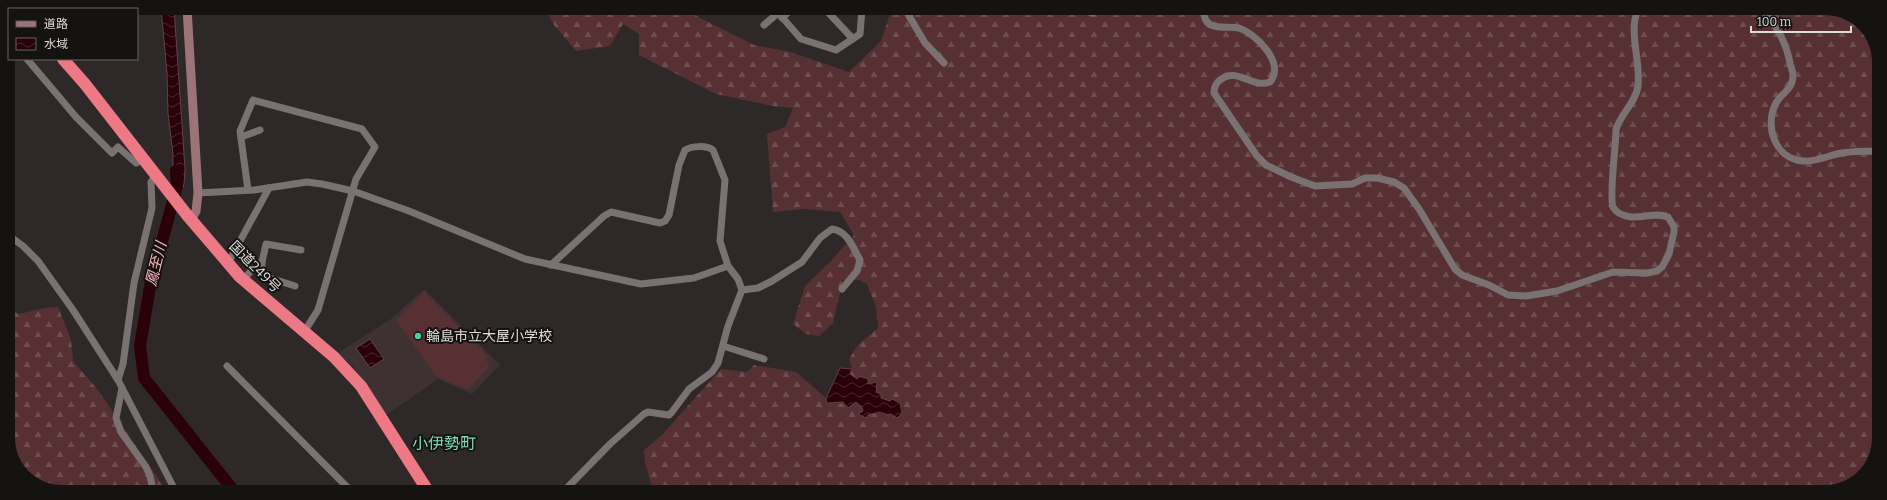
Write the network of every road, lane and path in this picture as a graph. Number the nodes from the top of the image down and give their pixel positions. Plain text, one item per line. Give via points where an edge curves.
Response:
1 (186, 15) edge
2 (777, 15) edge
3 (781, 15) edge
4 (831, 15) edge
5 (862, 15) edge
6 (909, 15) edge
7 (1205, 15) edge
8 (1637, 15) edge
9 (1767, 15) edge
10 (764, 26) dead end
11 (852, 39) junction
12 (28, 60) edge
13 (64, 60) edge
14 (944, 63) dead end
15 (260, 130) dead end
16 (241, 137) junction
17 (1872, 151) edge
18 (144, 159) junction
19 (158, 176) junction
20 (269, 188) junction
21 (248, 190) junction
22 (353, 191) junction
23 (198, 193) junction
24 (189, 217) junction
25 (15, 240) edge
26 (301, 250) dead end
27 (262, 262) junction
28 (228, 263) junction
29 (551, 265) junction
30 (728, 266) junction
31 (243, 280) junction
32 (295, 286) dead end
33 (842, 289) dead end
34 (742, 290) junction
35 (304, 332) junction
36 (723, 346) junction
37 (764, 359) dead end
38 (227, 366) dead end
39 (118, 380) junction
40 (122, 388) junction
41 (152, 485) edge
42 (173, 485) edge
43 (346, 485) edge
44 (424, 485) edge
45 (570, 485) edge

1 - 23 street
2 - 10 street
3 - 11 street via 803,40 836,50
4 - 11 street
5 - 11 street via 862,30
6 - 14 street via 925,43
7 - 8 street via 1211,25 1249,32 1272,58 1275,73 1270,82 1262,83 1233,74 1225,76 1214,89 1214,93 1257,156 1266,164 1291,177 1315,186 1352,184 1365,178 1394,182 1404,188 1419,208 1459,272 1516,297 1557,291 1613,272 1653,272 1662,267 1669,254 1674,227 1668,217 1658,214 1633,217 1622,214 1615,210 1611,199 1616,130 1638,87 1634,27
9 - 17 street via 1782,35 1793,75 1790,89 1777,101 1772,113 1774,140 1779,150 1788,157 1803,161 1813,161 1847,152
12 - 18 street via 76,117 112,153 118,147 136,163
13 - 18 highway, 国道249号
15 - 16 street
16 - 21 street
16 - 22 street via 242,126 252,100 362,129 375,147 356,179
18 - 19 highway, 国道249号
19 - 24 highway, 国道249号
19 - 39 street via 151,182 152,208 134,283 123,364
20 - 21 street
20 - 22 street via 307,182
20 - 28 street
21 - 23 street
22 - 29 street via 434,220 525,259
22 - 35 street via 318,310
23 - 24 street via 196,211
24 - 28 highway, 国道249号
25 - 39 street via 47,273
26 - 27 street via 266,244
27 - 31 street
27 - 32 street via 262,270 270,278
28 - 31 highway, 国道249号
29 - 30 street via 641,284 694,278
29 - 30 street via 611,212 660,223 665,221 669,214 681,155 688,148 698,146 713,150 725,180 720,240
30 - 34 street via 738,279
31 - 35 highway, 国道249号
33 - 34 street via 857,271 860,260 846,236 837,229 832,229 820,238 802,262 786,273 758,288
34 - 36 street
35 - 44 highway, 国道249号 via 334,357 361,386
36 - 37 street
36 - 45 street via 718,363 712,372 689,389 669,415 648,412 644,414
38 - 43 street
39 - 40 street
40 - 41 street via 116,418 120,432 146,467
40 - 42 street

